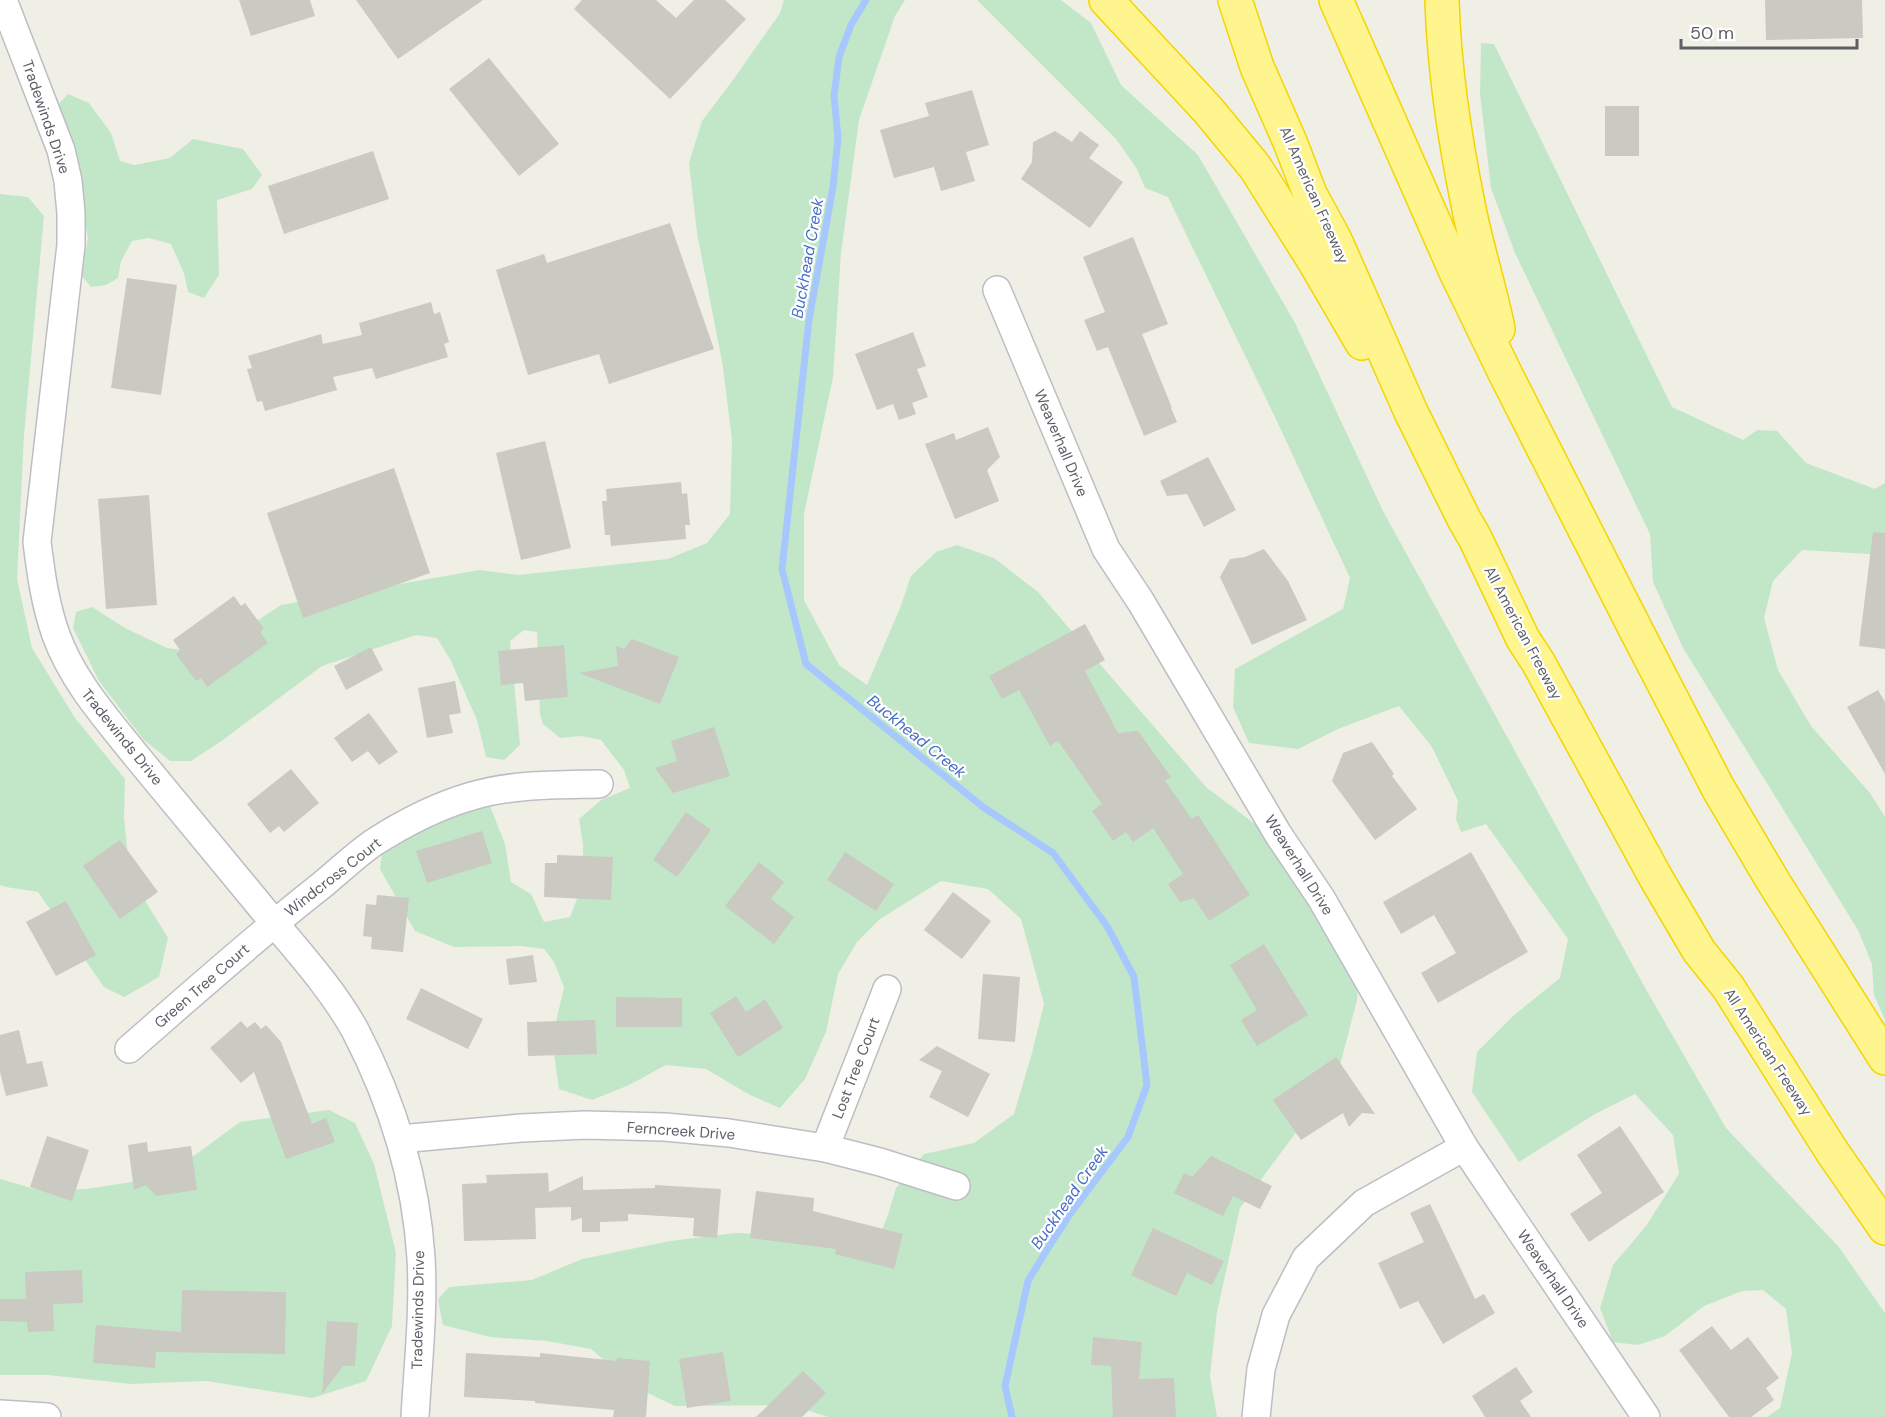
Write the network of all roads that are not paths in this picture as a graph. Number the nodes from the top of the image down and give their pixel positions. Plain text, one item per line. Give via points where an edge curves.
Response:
1 (3, 0) edge
2 (1106, 0) edge
3 (1234, 0) edge
4 (1336, 0) edge
5 (1443, 0) edge
6 (997, 290) dead end
7 (1506, 375) junction
8 (1411, 412) junction
9 (598, 784) dead end
10 (274, 923) junction
11 (887, 989) dead end
12 (129, 1049) dead end
13 (1885, 1058) edge
14 (400, 1139) junction
15 (825, 1148) junction
16 (1464, 1148) junction
17 (956, 1186) dead end
18 (1885, 1228) edge
19 (0, 1414) edge
20 (47, 1417) edge
21 (415, 1417) edge
22 (1256, 1417) edge
23 (1646, 1417) edge

1 - 10 street, Tradewinds Drive via 61,150 71,213 71,245 37,542 43,590 56,636 86,693
2 - 8 highway via 1255,167 1360,340
3 - 8 highway, All American Freeway via 1257,67 1310,194 1335,240
4 - 7 highway via 1456,272
5 - 7 highway via 1456,138
6 - 16 street, Weaverhall Drive via 1106,549 1278,834 1321,898
7 - 13 highway via 1718,788
8 - 18 highway, All American Freeway via 1523,639 1656,878 1699,951 1728,987
9 - 10 street, Windcross Court via 521,786 443,805 373,843
10 - 12 street, Green Tree Court
10 - 14 street, Tradewinds Drive via 322,979 354,1029
11 - 15 street, Lost Tree Court
14 - 15 street, Ferncreek Drive via 585,1125 697,1130
14 - 21 street, Tradewinds Drive via 414,1194 421,1257
15 - 17 street, Ferncreek Drive
16 - 22 street via 1364,1203 1306,1258 1276,1315 1261,1369
16 - 23 street, Weaverhall Drive
19 - 20 street

